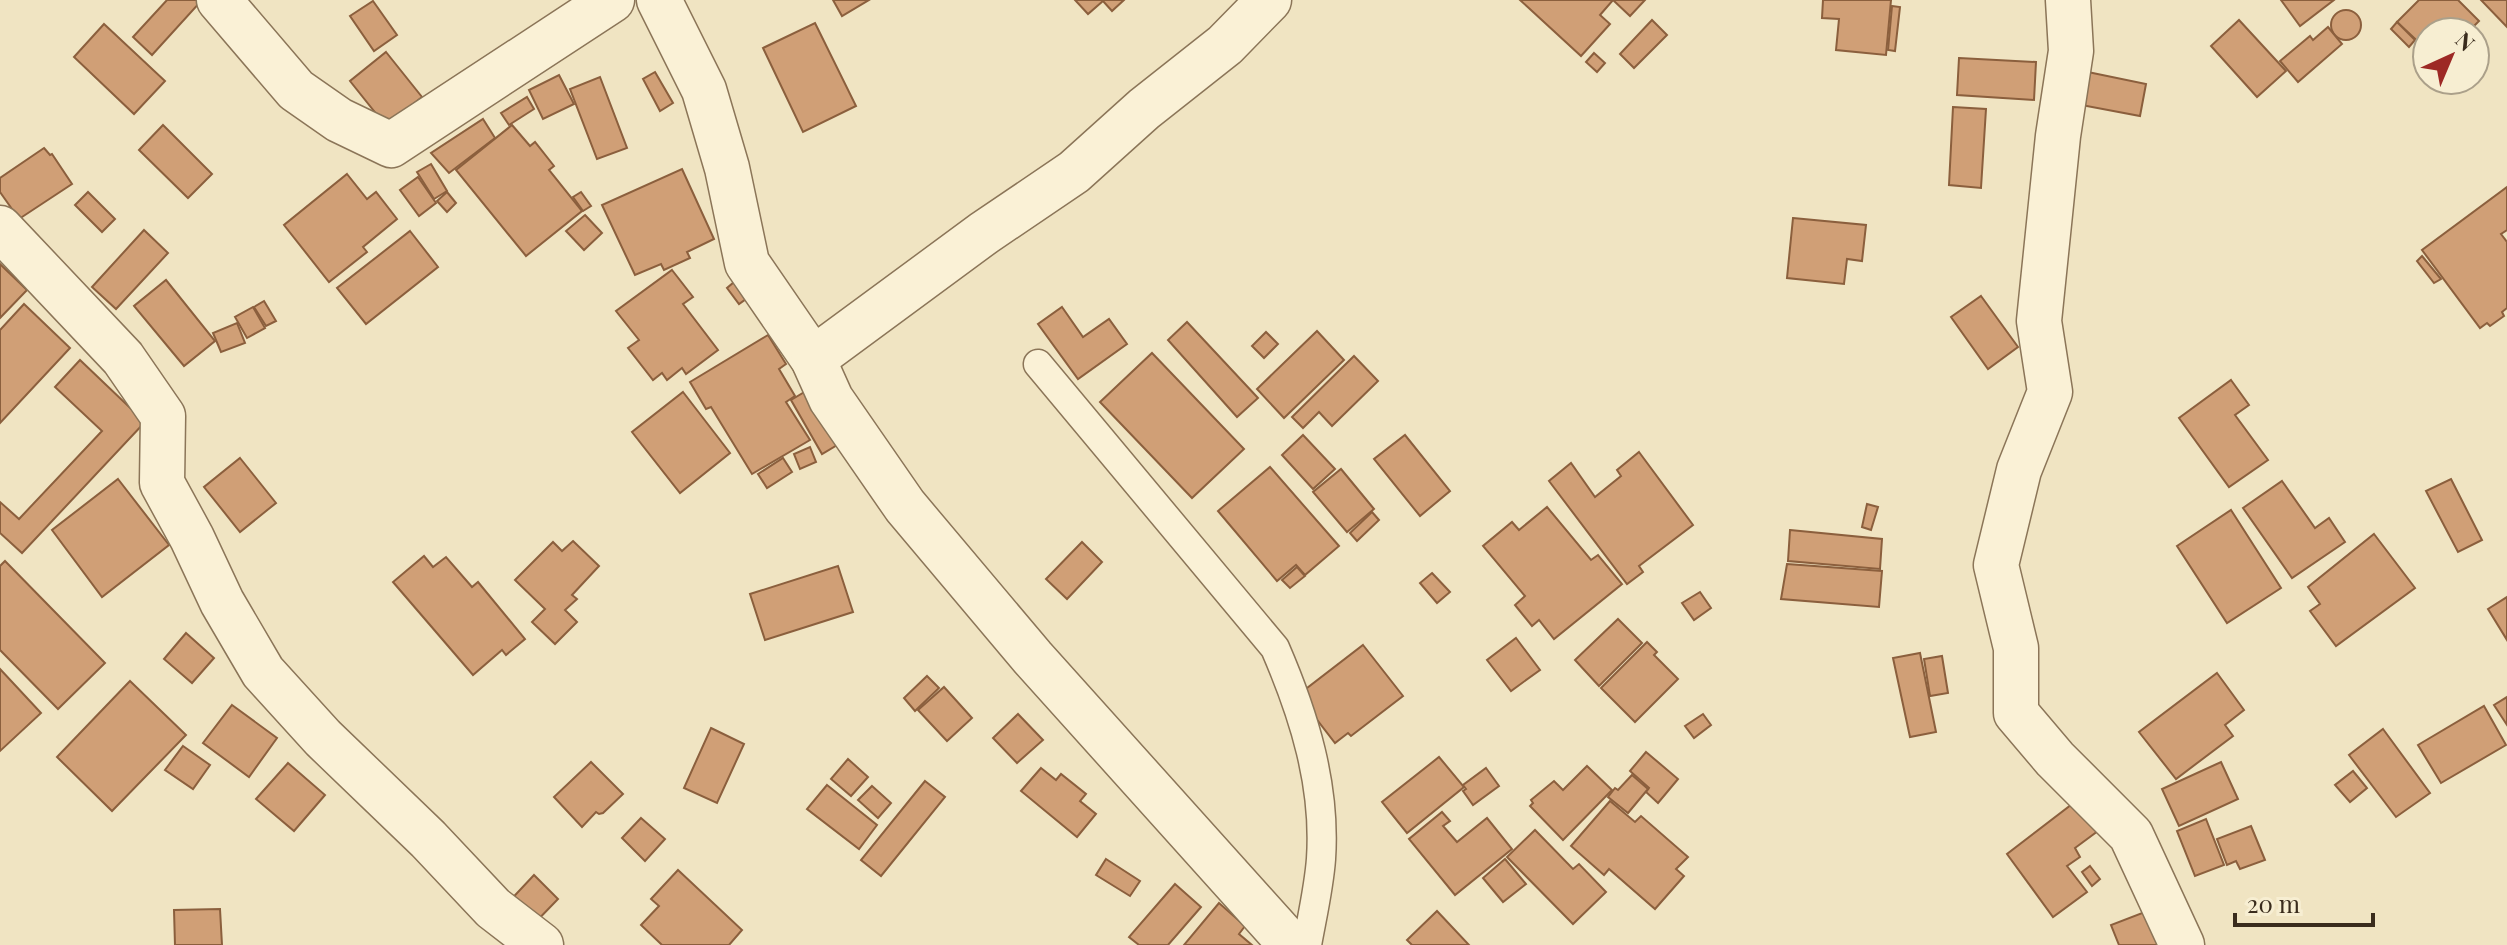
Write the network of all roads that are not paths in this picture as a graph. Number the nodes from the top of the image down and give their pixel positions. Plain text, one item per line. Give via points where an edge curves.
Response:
1 (219, 0) edge
2 (612, 0) edge
3 (659, 0) edge
4 (1269, 0) edge
5 (2068, 0) edge
6 (0, 228) edge
7 (813, 359) junction
8 (1038, 364) dead end
9 (541, 945) edge
10 (1291, 945) edge
11 (1307, 945) edge
12 (2182, 945) edge

1 - 2 street via 296,90 339,120 391,145
3 - 7 street via 704,90 747,263
4 - 7 street via 1225,45 1074,172
5 - 12 street via 2071,51 2039,321 2050,392 2019,470 1996,565 2016,648 2016,713 2131,835
6 - 9 street via 123,358 163,416 162,483 263,672 493,908
7 - 10 street via 831,399 905,506 1033,658
8 - 11 lane via 1275,648 1317,772 1321,859

